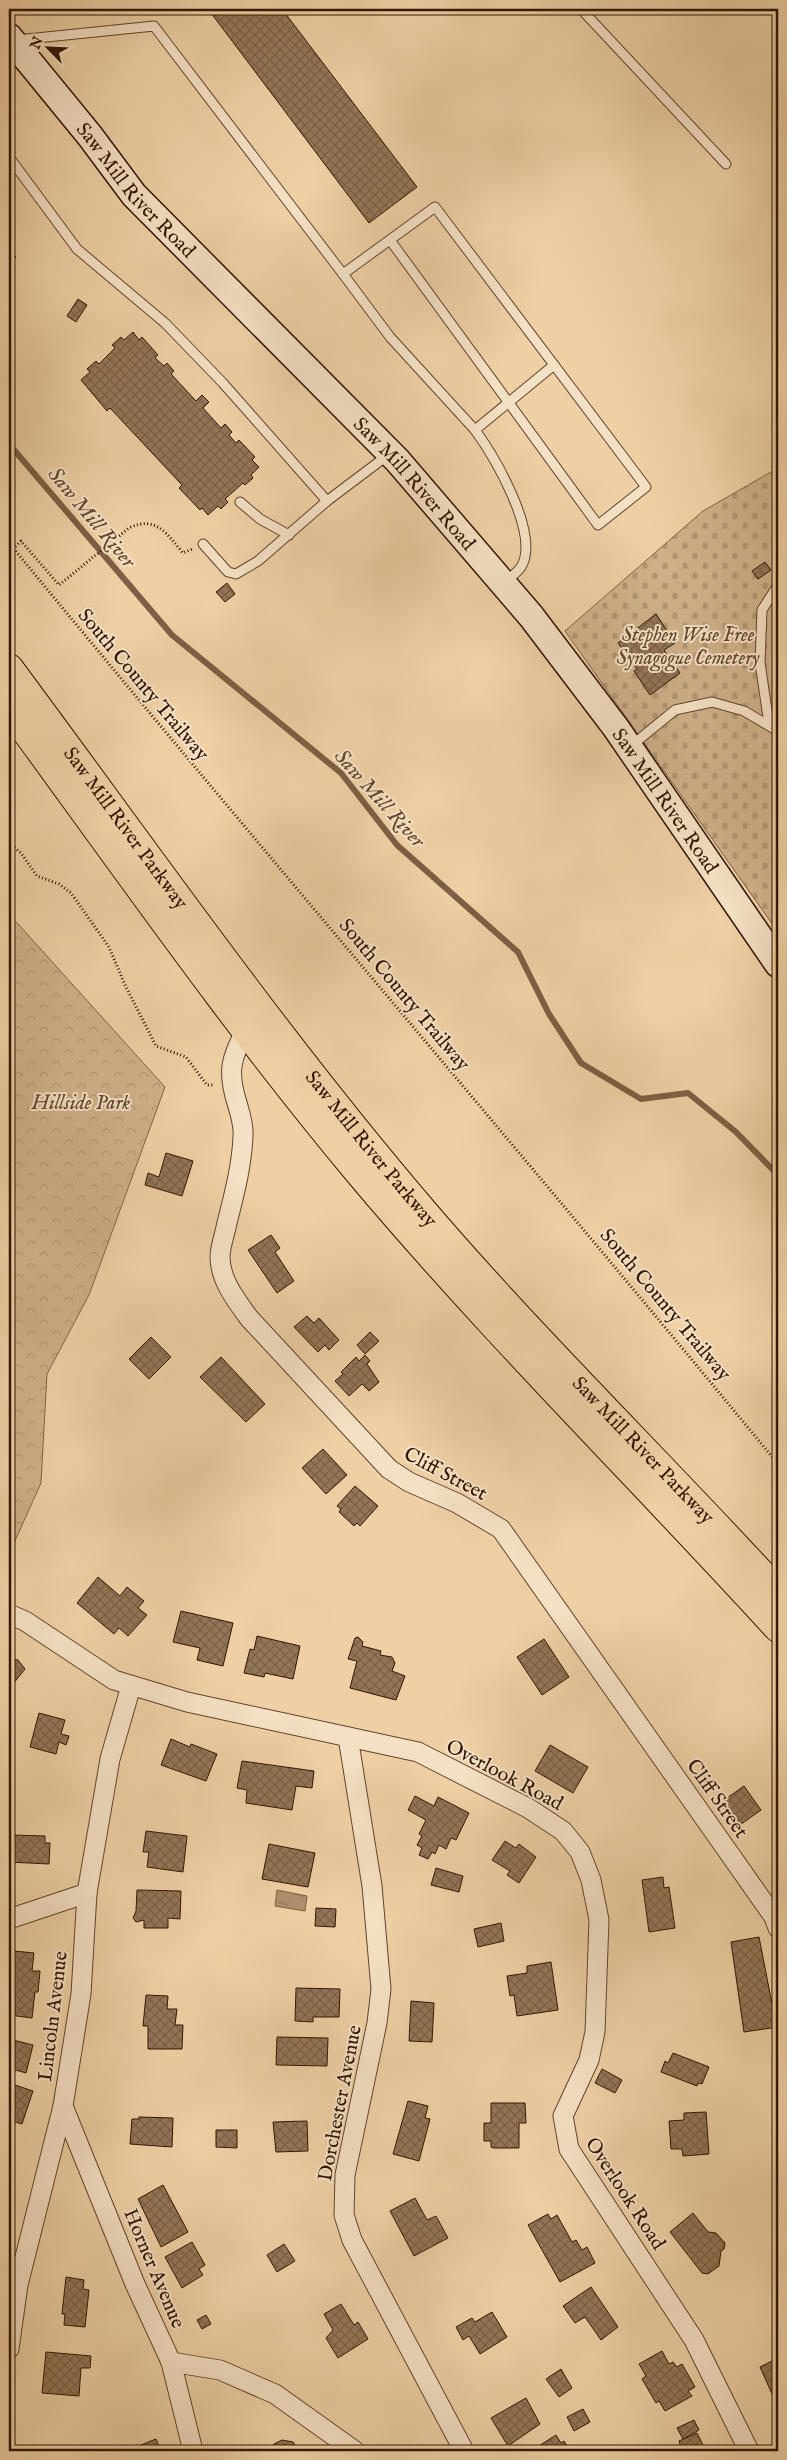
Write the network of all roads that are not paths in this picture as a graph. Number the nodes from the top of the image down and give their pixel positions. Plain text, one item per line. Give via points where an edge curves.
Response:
1 (581, 9) edge
2 (10, 38) edge
3 (9, 157) edge
4 (726, 164) dead end
5 (390, 240) junction
6 (343, 274) junction
7 (554, 365) junction
8 (508, 402) junction
9 (475, 430) junction
10 (390, 453) junction
11 (327, 501) junction
12 (240, 502) dead end
13 (288, 535) junction
14 (203, 544) road end
15 (504, 584) junction
16 (778, 585) edge
17 (9, 668) edge
18 (9, 708) edge
19 (769, 724) junction
20 (778, 731) edge
21 (629, 747) junction
22 (778, 964) edge
23 (246, 1030) junction
24 (778, 1592) edge
25 (9, 1614) edge
26 (778, 1628) edge
27 (131, 1686) junction
28 (348, 1737) junction
29 (87, 1893) junction
30 (9, 1919) edge
31 (778, 1928) edge
32 (63, 2106) junction
33 (9, 2349) edge
34 (171, 2362) junction
35 (192, 2451) edge
36 (355, 2451) edge
37 (464, 2451) edge
38 (749, 2451) edge

1 - 4 lane
2 - 6 lane via 154,26
2 - 10 main road, Saw Mill River Road via 134,195
3 - 11 lane via 77,249 165,323
5 - 6 lane
5 - 7 lane via 435,207
5 - 8 lane
6 - 9 lane via 390,337
7 - 8 lane
7 - 8 lane via 646,488 598,525
8 - 9 lane
9 - 15 lane via 493,455 520,517 525,548 521,566
10 - 11 lane
10 - 15 main road, Saw Mill River Road
11 - 13 lane
12 - 13 lane via 260,519
13 - 14 lane via 258,561 236,574 228,572
15 - 21 main road, Saw Mill River Road
16 - 19 lane via 762,610 760,662
17 - 24 highway, Saw Mill River Parkway via 287,1044 383,1164 473,1267
18 - 23 highway, Saw Mill River Parkway
19 - 20 lane
19 - 21 lane via 744,711 712,702 675,710
21 - 22 main road, Saw Mill River Road
23 - 26 highway, Saw Mill River Parkway via 360,1174 456,1284
23 - 31 street, Cliff Street via 233,1054 230,1069 243,1135 220,1256 222,1273 233,1296 249,1318 389,1469 501,1529 774,1917
25 - 27 street, Overlook Road via 25,1621 114,1680
27 - 28 street, Overlook Road via 186,1702
27 - 29 street, Lincoln Avenue via 110,1759
28 - 37 street, Dorchester Avenue via 372,1886 381,1989 377,2023 345,2175 344,2215 352,2240
28 - 38 street, Overlook Road via 418,1752 528,1808 563,1831 580,1852 591,1880 599,1920 595,2032 589,2060 563,2116 565,2137 569,2149 694,2340
29 - 30 street
29 - 32 street, Lincoln Avenue via 81,1994
32 - 33 street, Lincoln Avenue via 18,2284
32 - 34 street, Horner Avenue via 135,2284
34 - 35 street, Horner Avenue
34 - 36 street via 220,2370 275,2394

